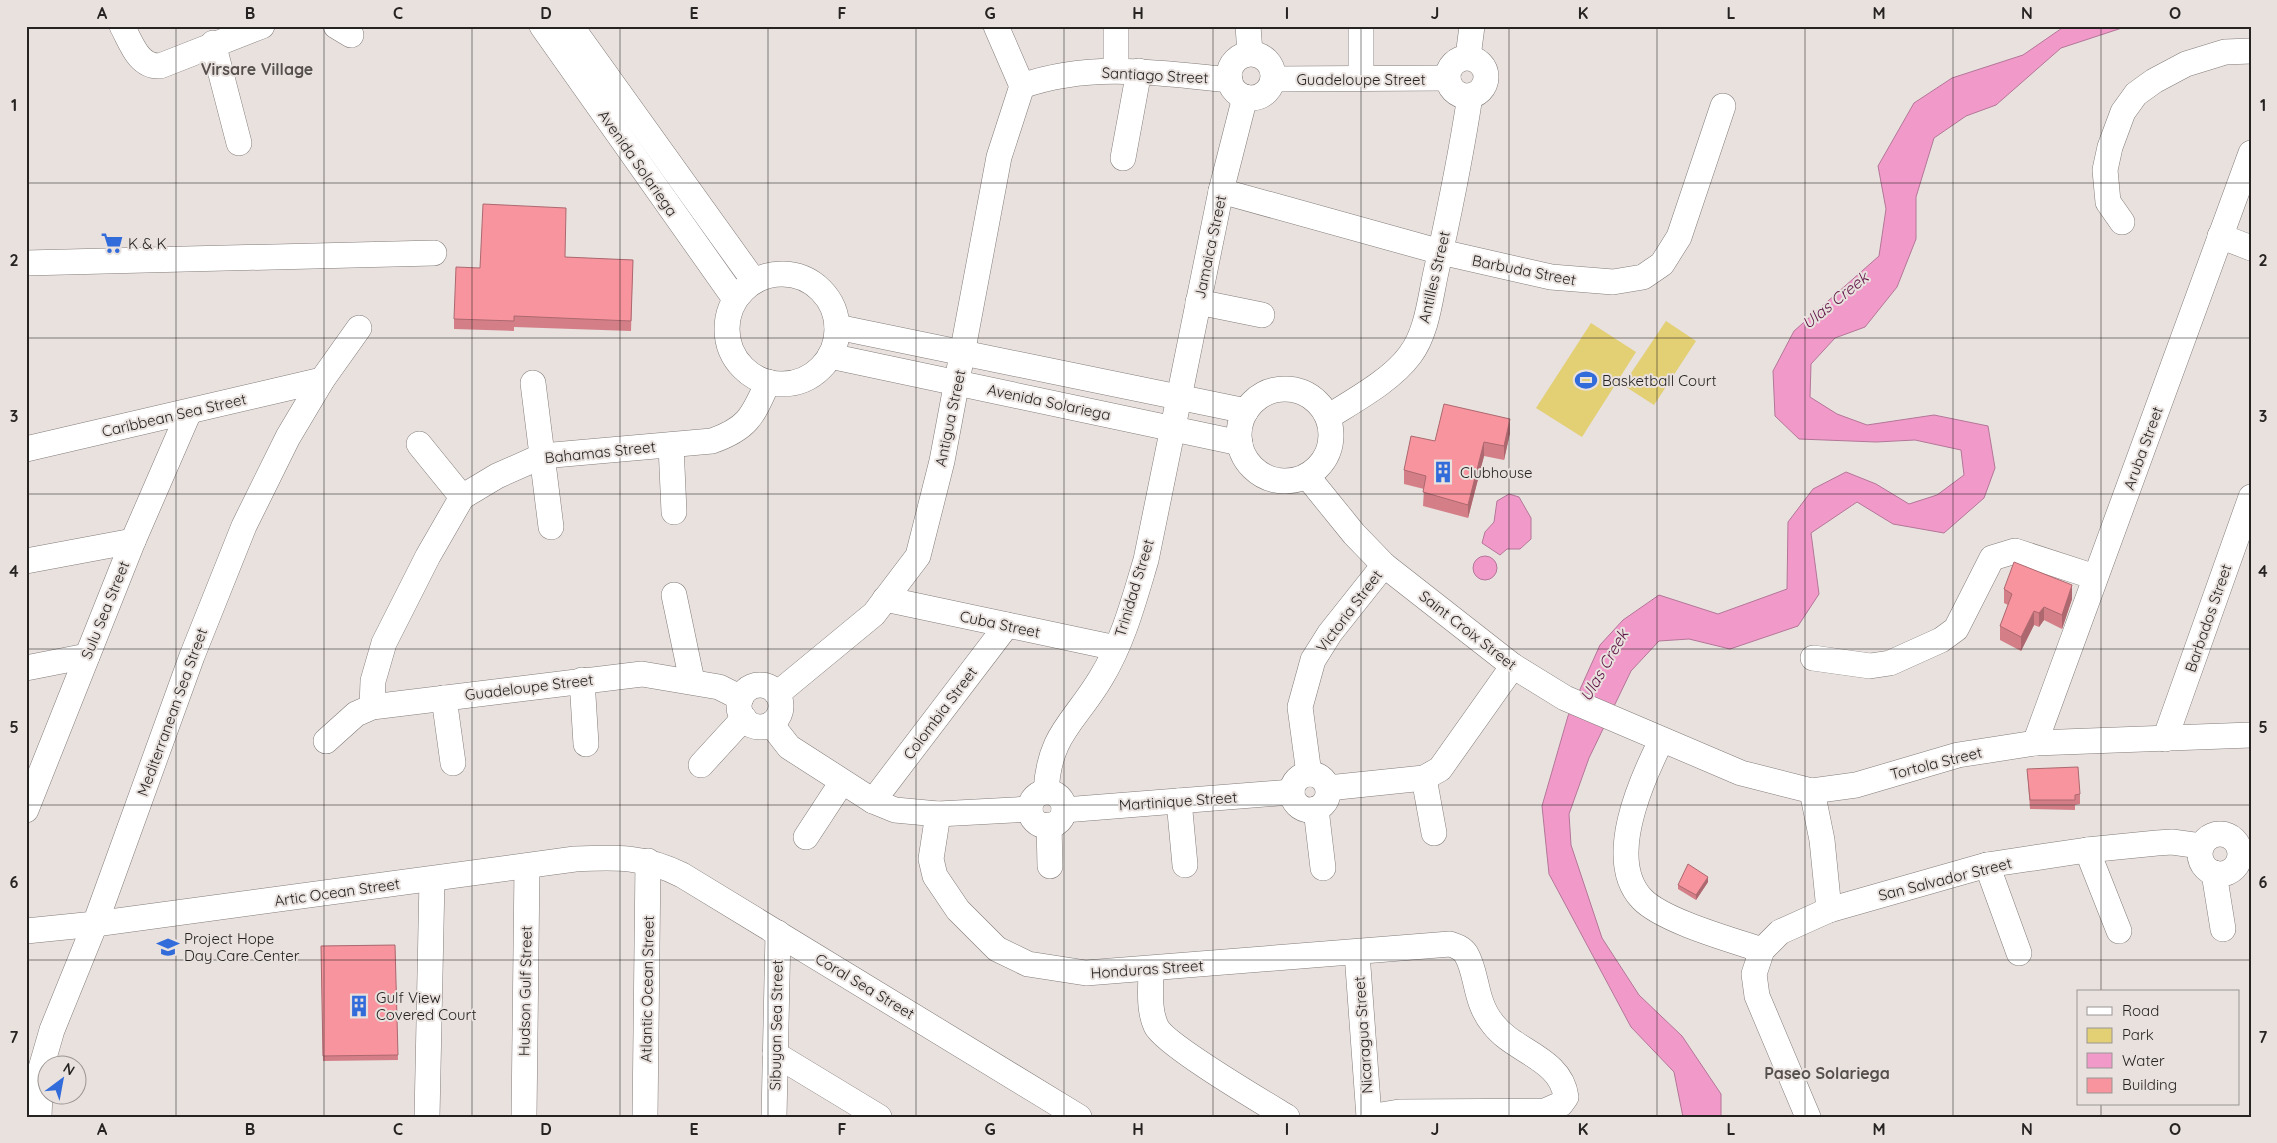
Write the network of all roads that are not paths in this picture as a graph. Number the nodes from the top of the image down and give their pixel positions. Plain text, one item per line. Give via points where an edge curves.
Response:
1 (122, 26) edge
2 (262, 26) edge
3 (542, 26) edge
4 (996, 26) edge
5 (1116, 26) edge
6 (1248, 26) edge
7 (1361, 26) edge
8 (1472, 26) edge
9 (575, 31) edge
10 (213, 43) junction
11 (557, 49) junction
12 (2251, 52) edge
13 (1250, 54) junction
14 (1468, 57) junction
15 (1127, 71) junction
16 (1361, 78) junction
17 (1448, 78) junction
18 (1274, 79) junction
19 (1022, 86) junction
20 (1238, 89) junction
21 (1470, 96) junction
22 (1722, 106) dead end
23 (239, 143) dead end
24 (662, 152) junction
25 (2251, 153) edge
26 (1123, 158) dead end
27 (641, 166) junction
28 (1221, 191) junction
29 (2122, 222) dead end
30 (2220, 236) junction
31 (2251, 248) edge
32 (1441, 252) junction
33 (434, 253) dead end
34 (26, 263) edge
35 (754, 281) junction
36 (735, 299) junction
37 (1198, 302) junction
38 (1262, 315) dead end
39 (836, 327) junction
40 (358, 328) dead end
41 (963, 353) junction
42 (830, 356) junction
43 (322, 380) junction
44 (768, 382) junction
45 (533, 383) dead end
46 (958, 383) junction
47 (1178, 397) junction
48 (1246, 411) junction
49 (189, 412) junction
50 (1328, 417) junction
51 (1172, 428) junction
52 (1240, 443) junction
53 (419, 444) dead end
54 (671, 445) junction
55 (26, 449) edge
56 (542, 456) junction
57 (1307, 476) junction
58 (462, 496) junction
59 (2251, 497) edge
60 (674, 512) dead end
61 (551, 527) dead end
62 (133, 541) junction
63 (26, 561) edge
64 (1384, 564) junction
65 (2095, 577) junction
66 (674, 595) dead end
67 (885, 600) junction
68 (1007, 625) junction
69 (1116, 648) junction
70 (87, 656) junction
71 (1813, 658) dead end
72 (1513, 666) junction
73 (26, 668) edge
74 (582, 680) junction
75 (692, 682) junction
76 (777, 694) junction
77 (444, 698) junction
78 (372, 707) junction
79 (742, 708) junction
80 (771, 724) junction
81 (2251, 735) edge
82 (2165, 739) junction
83 (1661, 740) junction
84 (326, 741) dead end
85 (2035, 743) junction
86 (586, 744) dead end
87 (453, 763) dead end
88 (701, 765) dead end
89 (1424, 778) junction
90 (32, 781) edge
91 (842, 782) junction
92 (1318, 790) junction
93 (1812, 791) junction
94 (1038, 800) junction
95 (873, 801) junction
96 (1179, 801) junction
97 (26, 810) edge
98 (938, 814) junction
99 (1057, 818) junction
100 (1434, 833) dead end
101 (806, 837) dead end
102 (2243, 839) edge
103 (2201, 846) junction
104 (2087, 850) junction
105 (648, 860) junction
106 (1184, 865) dead end
107 (1987, 865) junction
108 (527, 866) junction
109 (1050, 866) dead end
110 (1323, 868) dead end
111 (2214, 873) junction
112 (432, 879) junction
113 (1829, 910) junction
114 (95, 924) junction
115 (2223, 929) dead end
116 (26, 931) edge
117 (778, 932) junction
118 (2120, 932) dead end
119 (1762, 950) junction
120 (1357, 953) junction
121 (2019, 953) dead end
122 (1151, 969) junction
123 (775, 1054) junction
124 (877, 1116) edge
125 (39, 1117) edge
126 (427, 1117) edge
127 (524, 1117) edge
128 (646, 1117) edge
129 (774, 1117) edge
130 (1079, 1117) edge
131 (1286, 1117) edge
132 (1369, 1117) edge
133 (1808, 1117) edge

1 - 10 street via 138,56 153,66 160,66
2 - 10 street
3 - 11 street, Avenida Solariega
4 - 19 street
5 - 15 street
6 - 13 street
7 - 16 street
8 - 14 street
9 - 11 street
9 - 24 street, Avenida Solariega
10 - 23 street
11 - 27 street, Avenida Solariega
12 - 29 street via 2225,52 2186,64 2136,94 2123,112 2105,170 2108,202
13 - 18 street via 1265,58
13 - 20 street via 1236,59 1229,73
14 - 17 street via 1456,61 1448,72
14 - 21 street via 1481,63 1487,76 1482,89
15 - 19 street, Santiago Street via 1047,77
15 - 20 street, Santiago Street
15 - 26 street
16 - 17 street, Guadeloupe Street
16 - 18 street, Guadeloupe Street
17 - 21 street via 1453,90
18 - 20 street via 1261,96
19 - 41 street, Antigua Street via 999,157
20 - 28 street, Jamaica Street
21 - 32 street, Antilles Street
22 - 32 street, Barbuda Street via 1679,237 1662,264 1644,277 1613,282 1580,281
24 - 27 street
24 - 35 street, Avenida Solariega
25 - 30 street, Aruba Street
27 - 36 street, Avenida Solariega
28 - 32 street, Barbuda Street
28 - 37 street, Jamaica Street
30 - 31 street
30 - 65 street, Aruba Street
32 - 50 street, Antilles Street via 1426,316 1410,355 1389,375
33 - 34 street
35 - 36 street
35 - 39 street via 772,274 791,274 809,281 823,293 833,309
36 - 44 street via 727,327 731,348 742,367
37 - 38 street
37 - 47 street, Jamaica Street
39 - 41 street, Avenida Solariega
39 - 42 street
40 - 43 street, Mediterranean Sea Street
41 - 46 street, Antigua Street
41 - 47 street, Avenida Solariega
42 - 44 street via 810,376 796,382
42 - 46 street, Avenida Solariega
43 - 49 street, Caribbean Sea Street
43 - 114 street, Mediterranean Sea Street via 288,437 244,526 192,656
44 - 54 street, Bahamas Street via 753,416 729,435 712,441
45 - 56 street
46 - 51 street, Avenida Solariega
46 - 67 street, Antigua Street via 918,556
47 - 48 street, Avenida Solariega
47 - 51 street, Trinidad Street
48 - 50 street via 1267,393 1281,389 1296,390 1320,405
48 - 52 street via 1240,426
49 - 55 street, Caribbean Sea Street
49 - 62 street, Sulu Sea Street
50 - 57 street via 1331,445 1326,458
51 - 52 street, Avenida Solariega
51 - 69 street, Trinidad Street via 1146,560
52 - 57 street via 1244,457 1265,476 1278,481 1293,481
53 - 58 street
54 - 56 street, Bahamas Street
54 - 60 street
56 - 58 street, Bahamas Street
56 - 61 street
57 - 64 street, Saint Croix Street via 1354,534
58 - 78 street via 384,643 373,681
59 - 82 street, Barbados Street
62 - 63 street
62 - 70 street, Sulu Sea Street
64 - 72 street, Saint Croix Street
64 - 92 street, Victoria Street via 1313,660 1300,707
65 - 71 street via 2015,551 2004,553 1992,558 1956,629 1942,640 1890,663 1870,666
65 - 85 street, Aruba Street
66 - 75 street
67 - 68 street, Cuba Street
67 - 76 street, Antigua Street via 874,614
68 - 69 street, Cuba Street
68 - 95 street, Colombia Street
69 - 94 street, Trinidad Street via 1101,678 1056,743
70 - 73 street
70 - 90 street, Sulu Sea Street
72 - 83 street, Saint Croix Street via 1565,698
72 - 89 street via 1455,751 1440,769
74 - 75 street, Guadeloupe Street via 642,674
74 - 77 street, Guadeloupe Street
74 - 86 street
75 - 79 street, Guadeloupe Street via 719,687
76 - 79 street via 758,685 751,688
76 - 80 street via 780,714
77 - 78 street, Guadeloupe Street
77 - 87 street
78 - 84 street, Guadeloupe Street via 356,714
79 - 80 street via 757,726
79 - 88 street
80 - 91 street via 789,747
81 - 82 street, Tortola Street
82 - 85 street, Tortola Street
83 - 93 street, Tortola Street via 1741,773
83 - 119 street via 1634,804 1627,841 1627,873 1642,899 1670,917
85 - 93 street, Tortola Street via 1958,755 1856,785
89 - 92 street
89 - 100 street
90 - 97 street, Sulu Sea Street
91 - 95 street
91 - 101 street
92 - 96 street, Martinique Street via 1297,780 1292,792
92 - 110 street, Victoria Street
93 - 113 street via 1822,840
94 - 98 street
94 - 99 street via 1057,795 1061,799
95 - 98 street via 895,810
96 - 99 street, Martinique Street
96 - 106 street
98 - 122 street, Honduras Street via 931,859 935,876 958,910 997,949 1028,964 1086,974
99 - 109 street
102 - 103 street via 2217,834 2210,836
102 - 111 street via 2236,865 2226,873
103 - 104 street, San Salvador Street via 2157,842
103 - 111 street via 2200,859
104 - 107 street, San Salvador Street
104 - 118 street
105 - 108 street, Artic Ocean Street via 626,857 584,859
105 - 117 street, Coral Sea Street via 682,875
105 - 128 street, Atlantic Ocean Street
107 - 113 street, San Salvador Street
107 - 121 street
108 - 112 street, Artic Ocean Street
108 - 127 street, Hudson Gulf Street
111 - 115 street
112 - 114 street, Artic Ocean Street
112 - 126 street
113 - 119 street, San Salvador Street via 1780,932
114 - 116 street, Artic Ocean Street
114 - 125 street, Mediterranean Sea Street via 45,1050
117 - 123 street, Sibuyan Sea Street
117 - 130 street, Coral Sea Street
119 - 133 street, San Salvador Street via 1754,974 1757,996
120 - 122 street, Honduras Street
120 - 132 street, Nicaragua Street
120 - 132 street, Honduras Street via 1441,944 1460,947 1466,953 1484,1012 1501,1034 1548,1065 1563,1083 1566,1097 1561,1104 1545,1111 1400,1112
122 - 131 street via 1152,1011 1156,1027 1235,1086
123 - 124 street
123 - 129 street, Sibuyan Sea Street

